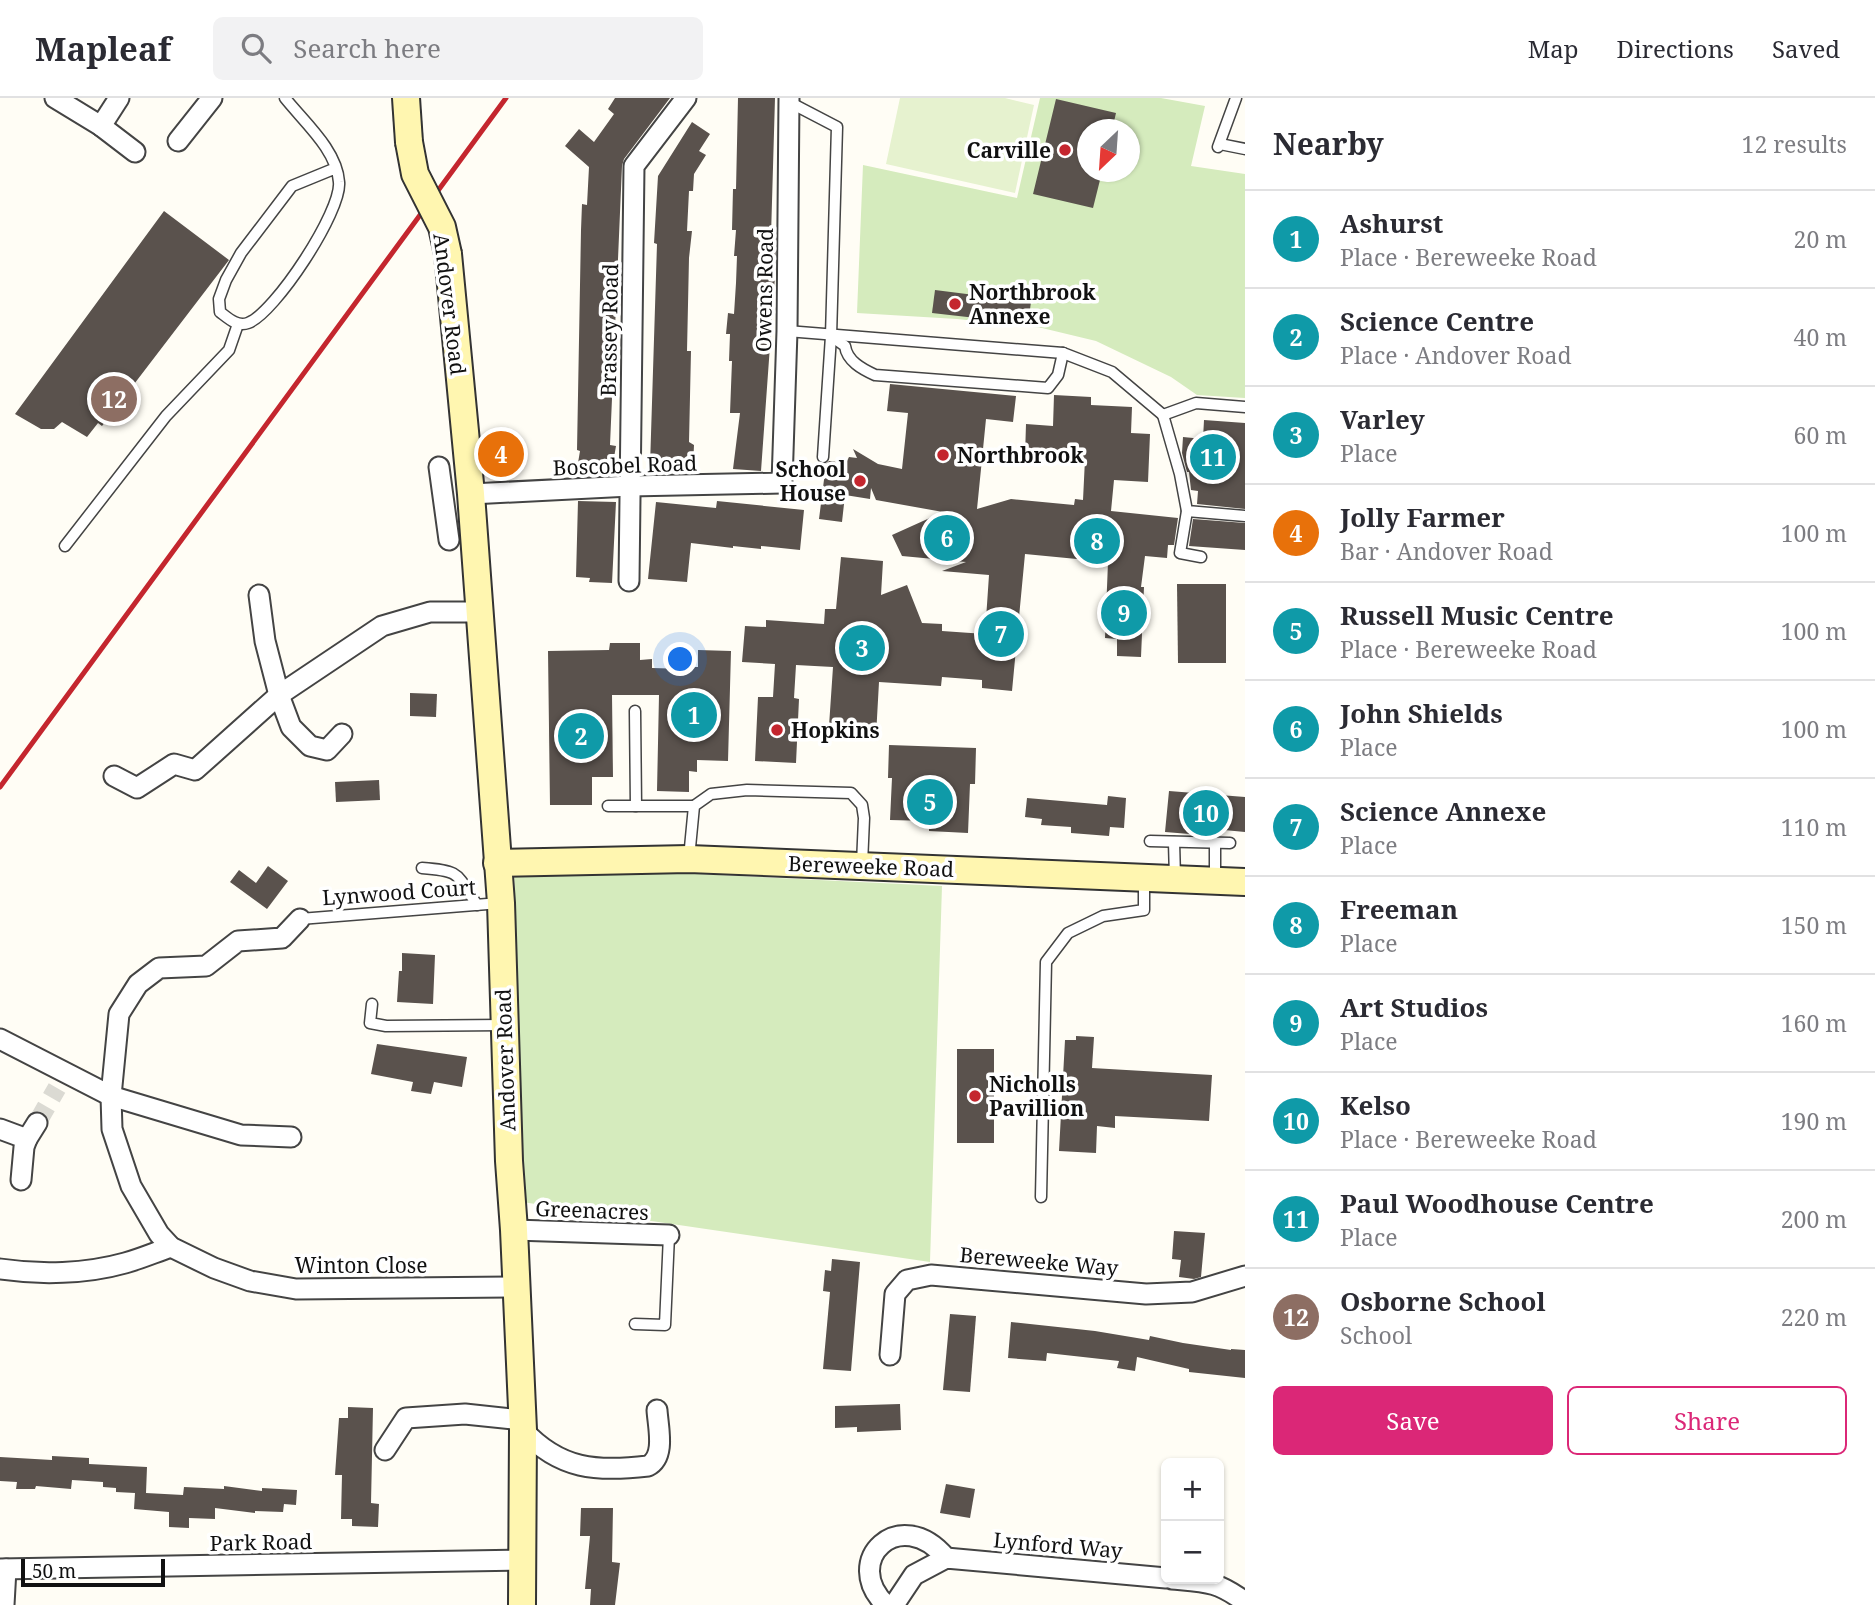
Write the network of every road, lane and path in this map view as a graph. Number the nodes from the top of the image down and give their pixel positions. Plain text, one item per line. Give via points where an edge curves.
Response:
1 (55, 98) edge
2 (119, 98) edge
3 (212, 98) edge
4 (285, 98) edge
5 (406, 98) edge
6 (687, 98) edge
7 (1236, 98) edge
8 (789, 100) edge
9 (101, 126) junction
10 (178, 141) dead end
11 (1245, 149) edge
12 (135, 152) dead end
13 (336, 168) junction
14 (238, 324) junction
15 (787, 331) junction
16 (831, 336) junction
17 (1063, 352) junction
18 (1245, 407) edge
19 (1163, 415) junction
20 (823, 457) dead end
21 (439, 467) dead end
22 (782, 483) joint
23 (630, 486) junction
24 (472, 505) junction
25 (1187, 510) junction
26 (1245, 516) edge
27 (446, 517) junction
28 (449, 540) dead end
29 (65, 545) dead end
30 (1201, 557) dead end
31 (629, 581) dead end
32 (259, 595) dead end
33 (480, 612) junction
34 (279, 695) junction
35 (635, 711) dead end
36 (342, 734) dead end
37 (114, 776) dead end
38 (608, 806) dead end
39 (636, 806) junction
40 (694, 806) junction
41 (1150, 841) dead end
42 (1174, 842) junction
43 (1215, 843) junction
44 (1230, 843) dead end
45 (689, 859) junction
46 (497, 863) junction
47 (862, 865) junction
48 (422, 868) dead end
49 (1144, 877) junction
50 (1175, 879) junction
51 (1215, 881) junction
52 (1245, 882) edge
53 (489, 904) junction
54 (300, 919) joint
55 (372, 1004) dead end
56 (505, 1025) junction
57 (0, 1039) edge
58 (111, 1096) junction
59 (0, 1129) edge
60 (290, 1137) dead end
61 (21, 1180) dead end
62 (1041, 1197) dead end
63 (514, 1230) junction
64 (669, 1235) joint
65 (171, 1247) junction
66 (0, 1269) edge
67 (1245, 1276) edge
68 (516, 1287) junction
69 (635, 1324) dead end
70 (890, 1355) dead end
71 (657, 1410) dead end
72 (522, 1425) junction
73 (385, 1450) dead end
74 (946, 1558) junction
75 (522, 1560) junction
76 (3, 1569) edge
77 (1161, 1578) edge
78 (1213, 1584) edge
79 (1245, 1602) edge
80 (4, 1605) edge
81 (522, 1605) edge
82 (886, 1605) edge
83 (894, 1605) edge

1 - 9 street
2 - 9 street
3 - 10 street
4 - 13 lane
5 - 24 main road, Andover Road, bridge via 415,174 442,227 448,254
6 - 23 street, Brassey Road via 634,166
7 - 11 lane via 1219,145
8 - 15 street, Owens Road
8 - 16 lane via 837,127
9 - 12 street
13 - 14 lane via 338,199 325,226 270,308 248,323
13 - 14 lane via 292,186 241,253 219,299 220,312
14 - 29 lane via 229,350 166,416
15 - 16 lane
15 - 22 street, Owens Road
16 - 17 lane
16 - 17 lane via 845,346 859,367 875,375 1048,388 1058,376
16 - 20 lane
17 - 19 lane via 1112,372
18 - 19 lane via 1196,403
19 - 25 lane
21 - 27 street
22 - 23 street, Boscobel Road
23 - 24 street, Boscobel Road
23 - 31 street, Brassey Road
24 - 27 street
24 - 33 main road, Andover Road
25 - 26 lane
25 - 30 lane via 1180,553
27 - 28 street
32 - 34 street
33 - 34 street via 430,612 382,626
33 - 46 main road, Andover Road
34 - 36 street via 291,727 310,746 327,750
34 - 37 street via 195,770 174,764 137,788
35 - 39 lane
38 - 39 lane
39 - 40 lane
40 - 45 lane
40 - 47 lane via 711,794 747,790 851,793 862,805 864,818
41 - 42 lane
42 - 43 lane
42 - 50 lane
43 - 44 lane
43 - 51 lane
45 - 46 main road, Bereweeke Road
45 - 47 main road, Bereweeke Road
46 - 53 main road, Andover Road
47 - 49 main road, Bereweeke Road
48 - 53 lane via 451,870
49 - 50 main road, Bereweeke Road
49 - 62 lane via 1144,911 1103,916 1068,933 1046,962
50 - 51 main road, Bereweeke Road
51 - 52 main road, Bereweeke Road
53 - 54 lane, Lynwood Court
53 - 56 main road, Andover Road
54 - 58 street, Winton Close via 282,938 238,941 206,966 159,968 138,984 119,1014
55 - 56 lane via 370,1023 386,1026
56 - 63 main road, Andover Road
57 - 58 street via 61,1081
58 - 60 street via 241,1135
58 - 65 street, Winton Close via 112,1129 131,1186
59 - 61 street via 32,1131 24,1147
63 - 64 street, Greenacres
63 - 68 main road, Andover Road
64 - 69 lane via 665,1325
65 - 66 street via 124,1264 88,1270 23,1273
65 - 68 street, Winton Close via 250,1281 296,1289
67 - 70 street, Bereweeke Way via 1192,1292 1146,1294 931,1275 907,1280 895,1294
68 - 72 main road, Andover Road
71 - 72 street via 659,1452 648,1466 577,1466 534,1442
72 - 73 street via 465,1414 407,1418
72 - 75 main road, Andover Road
74 - 77 street, Lynford Way
74 - 82 street via 917,1536 901,1534 886,1541 869,1563 872,1584
74 - 83 street via 914,1575
75 - 76 street, Park Road
75 - 81 main road, Andover Road
76 - 80 street
78 - 79 street

